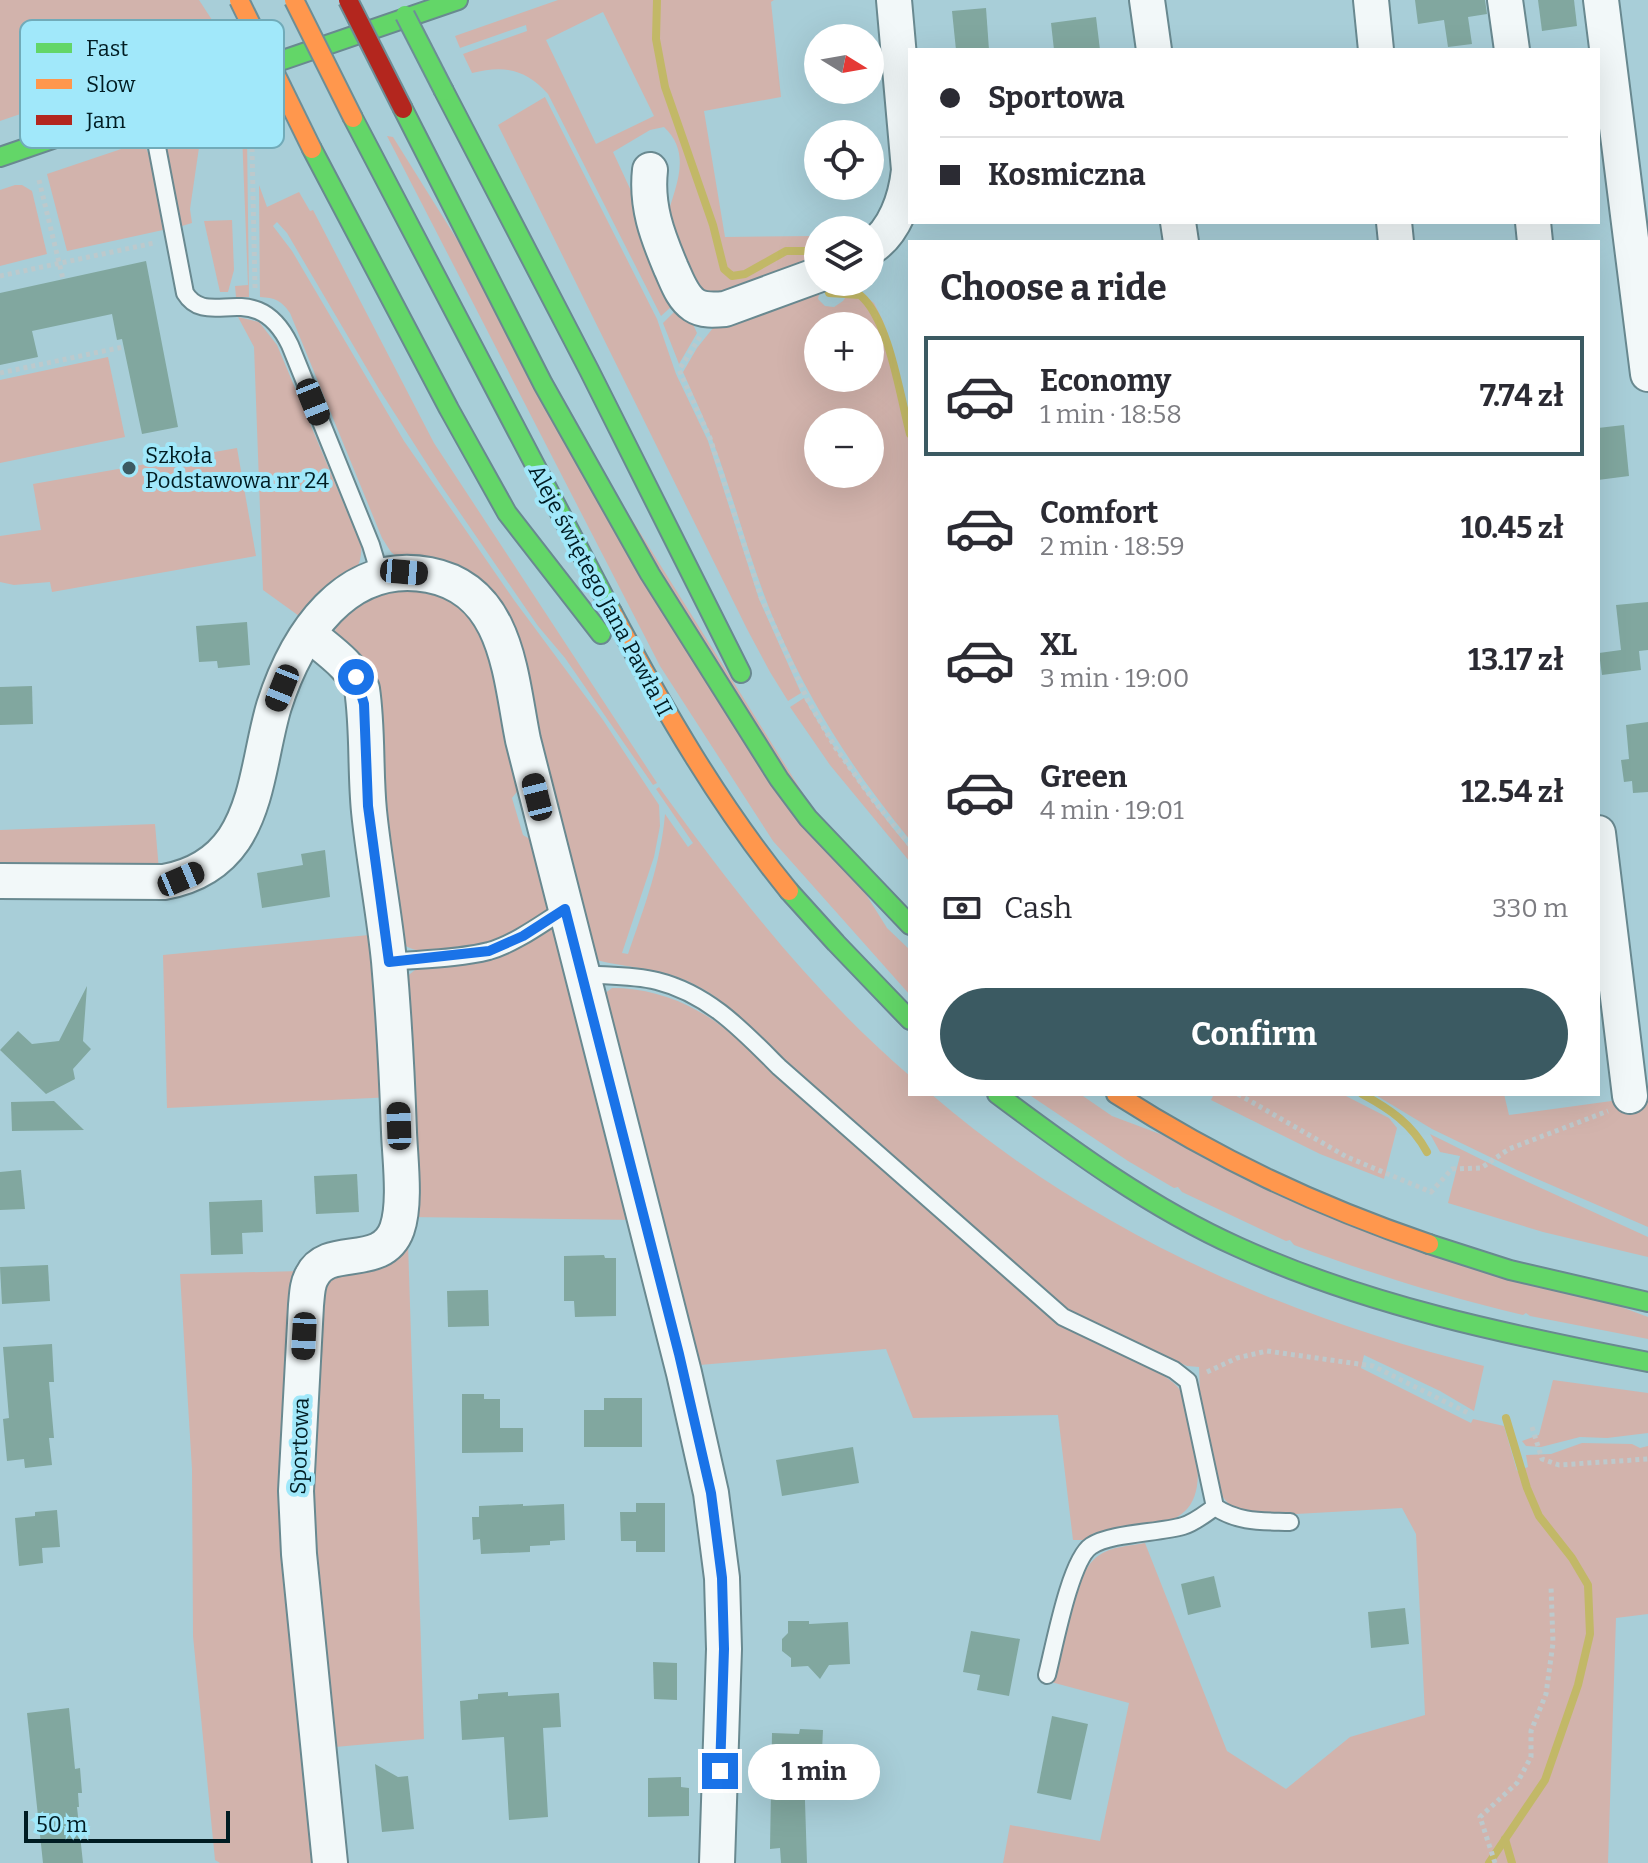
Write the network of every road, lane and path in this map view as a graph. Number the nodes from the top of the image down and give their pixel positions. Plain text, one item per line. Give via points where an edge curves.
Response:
1 (239, 0) edge
2 (294, 0) edge
3 (348, 0) edge
4 (458, 0) edge
5 (894, 0) edge
6 (1147, 0) edge
7 (1371, 0) edge
8 (1505, 0) edge
9 (1601, 0) edge
10 (402, 5) edge
11 (249, 20) edge
12 (1154, 48) edge
13 (1376, 48) edge
14 (1512, 48) edge
15 (284, 60) edge
16 (284, 92) edge
17 (26, 148) edge
18 (157, 148) edge
19 (252, 148) edge
20 (0, 157) edge
21 (908, 159) edge
22 (650, 170) dead end
23 (37, 172) dead end
24 (908, 177) edge
25 (884, 235) edge
26 (175, 238) junction
27 (59, 263) junction
28 (0, 276) edge
29 (63, 279) dead end
30 (804, 280) edge
31 (255, 309) junction
32 (711, 310) junction
33 (123, 347) dead end
34 (0, 373) edge
35 (1648, 374) edge
36 (380, 575) junction
37 (309, 634) junction
38 (752, 695) dead end
39 (766, 723) dead end
40 (683, 740) junction
41 (779, 779) junction
42 (908, 843) edge
43 (1600, 849) edge
44 (0, 881) edge
45 (565, 909) junction
46 (908, 923) edge
47 (389, 962) junction
48 (582, 974) junction
49 (908, 1018) edge
50 (1000, 1096) edge
51 (1119, 1096) edge
52 (1241, 1096) edge
53 (1630, 1096) joint
54 (1648, 1302) edge
55 (1648, 1362) edge
56 (1188, 1381) junction
57 (1470, 1414) dead end
58 (1532, 1427) dead end
59 (1648, 1459) edge
60 (1215, 1507) junction
61 (1290, 1522) dead end
62 (1551, 1586) dead end
63 (1047, 1675) dead end
64 (330, 1863) edge
65 (717, 1863) edge
66 (1495, 1863) edge

1 - 11 main road, bridge
2 - 40 main road, Aleje świętego Jana Pawła II, bridge via 478,363
3 - 41 main road, bridge via 551,398 650,574
4 - 15 main road
5 - 21 street
6 - 12 street
7 - 13 street
8 - 14 street
9 - 35 street
10 - 38 main road, bridge
16 - 40 main road, bridge via 507,513
17 - 20 main road
18 - 26 lane
19 - 31 path
22 - 32 street via 654,229 689,301
23 - 27 path
24 - 25 street
26 - 27 path
26 - 31 lane via 191,302 207,308
27 - 28 path
27 - 29 path
30 - 32 street
31 - 36 lane via 277,321 290,345
32 - 42 path via 679,370 710,438 761,597 835,747
33 - 34 path
36 - 37 street via 332,604
36 - 45 street via 404,572 447,579 477,599 498,628
37 - 44 street via 275,706 240,827 212,863 164,882
37 - 47 street, Sportowa via 347,665 364,704 368,806
39 - 41 main road
40 - 49 main road, Aleje świętego Jana Pawła II via 790,892
41 - 46 main road via 808,818
43 - 53 street
45 - 47 lane via 489,951
45 - 48 street
47 - 64 street, Sportowa via 400,1156 396,1230 381,1249 317,1268 306,1305 296,1491
48 - 56 lane via 656,981 712,1005 1063,1317
48 - 65 street via 711,1493 724,1649
50 - 55 main road via 1172,1212 1311,1277 1408,1310
51 - 54 main road via 1150,1118 1343,1214 1524,1273
52 - 53 path via 1347,1157 1431,1192 1452,1169 1481,1168 1509,1149 1600,1115
56 - 57 path via 1237,1358 1267,1351 1373,1366
56 - 60 lane
58 - 59 path via 1542,1459 1549,1463
60 - 61 lane via 1243,1520
60 - 63 lane via 1187,1526 1091,1546 1079,1561
62 - 66 path via 1553,1643 1546,1694 1531,1731 1531,1757 1517,1783 1480,1817

